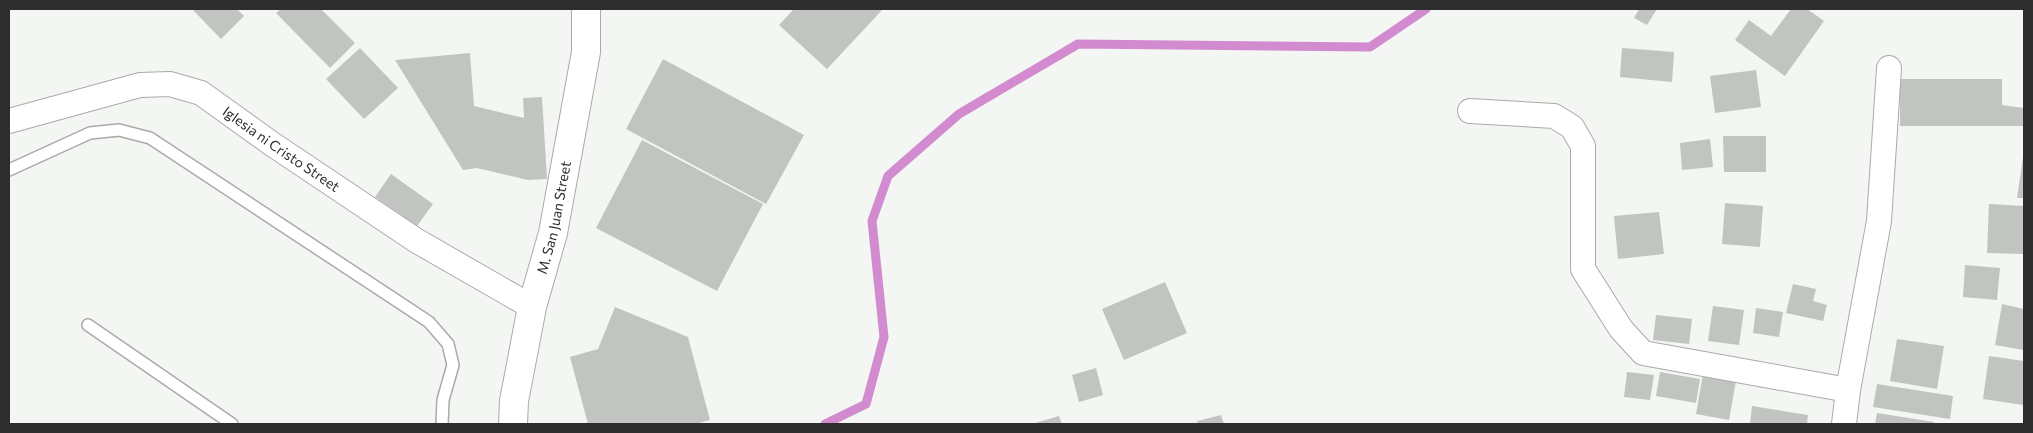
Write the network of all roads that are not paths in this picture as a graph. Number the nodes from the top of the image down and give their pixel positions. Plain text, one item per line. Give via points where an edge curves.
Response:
1 (586, 9) edge
2 (1889, 68) dead end
3 (1470, 111) dead end
4 (9, 121) edge
5 (9, 170) edge
6 (532, 307) junction
7 (88, 325) dead end
8 (1848, 390) junction
9 (232, 424) edge
10 (442, 424) edge
11 (513, 424) edge
12 (1844, 424) edge

1 - 6 street, M. San Juan Street via 586,52 553,233
2 - 8 street via 1879,221
3 - 8 street via 1554,116 1572,127 1583,146 1583,269 1620,329 1642,353
4 - 6 street, Iglesia ni Cristo Street via 140,85 170,84 201,93 417,241
5 - 10 lane via 90,133 119,130 150,138 429,322 448,344 453,365 443,400
6 - 11 street, M. San Juan Street via 514,401
7 - 9 lane
8 - 12 street

